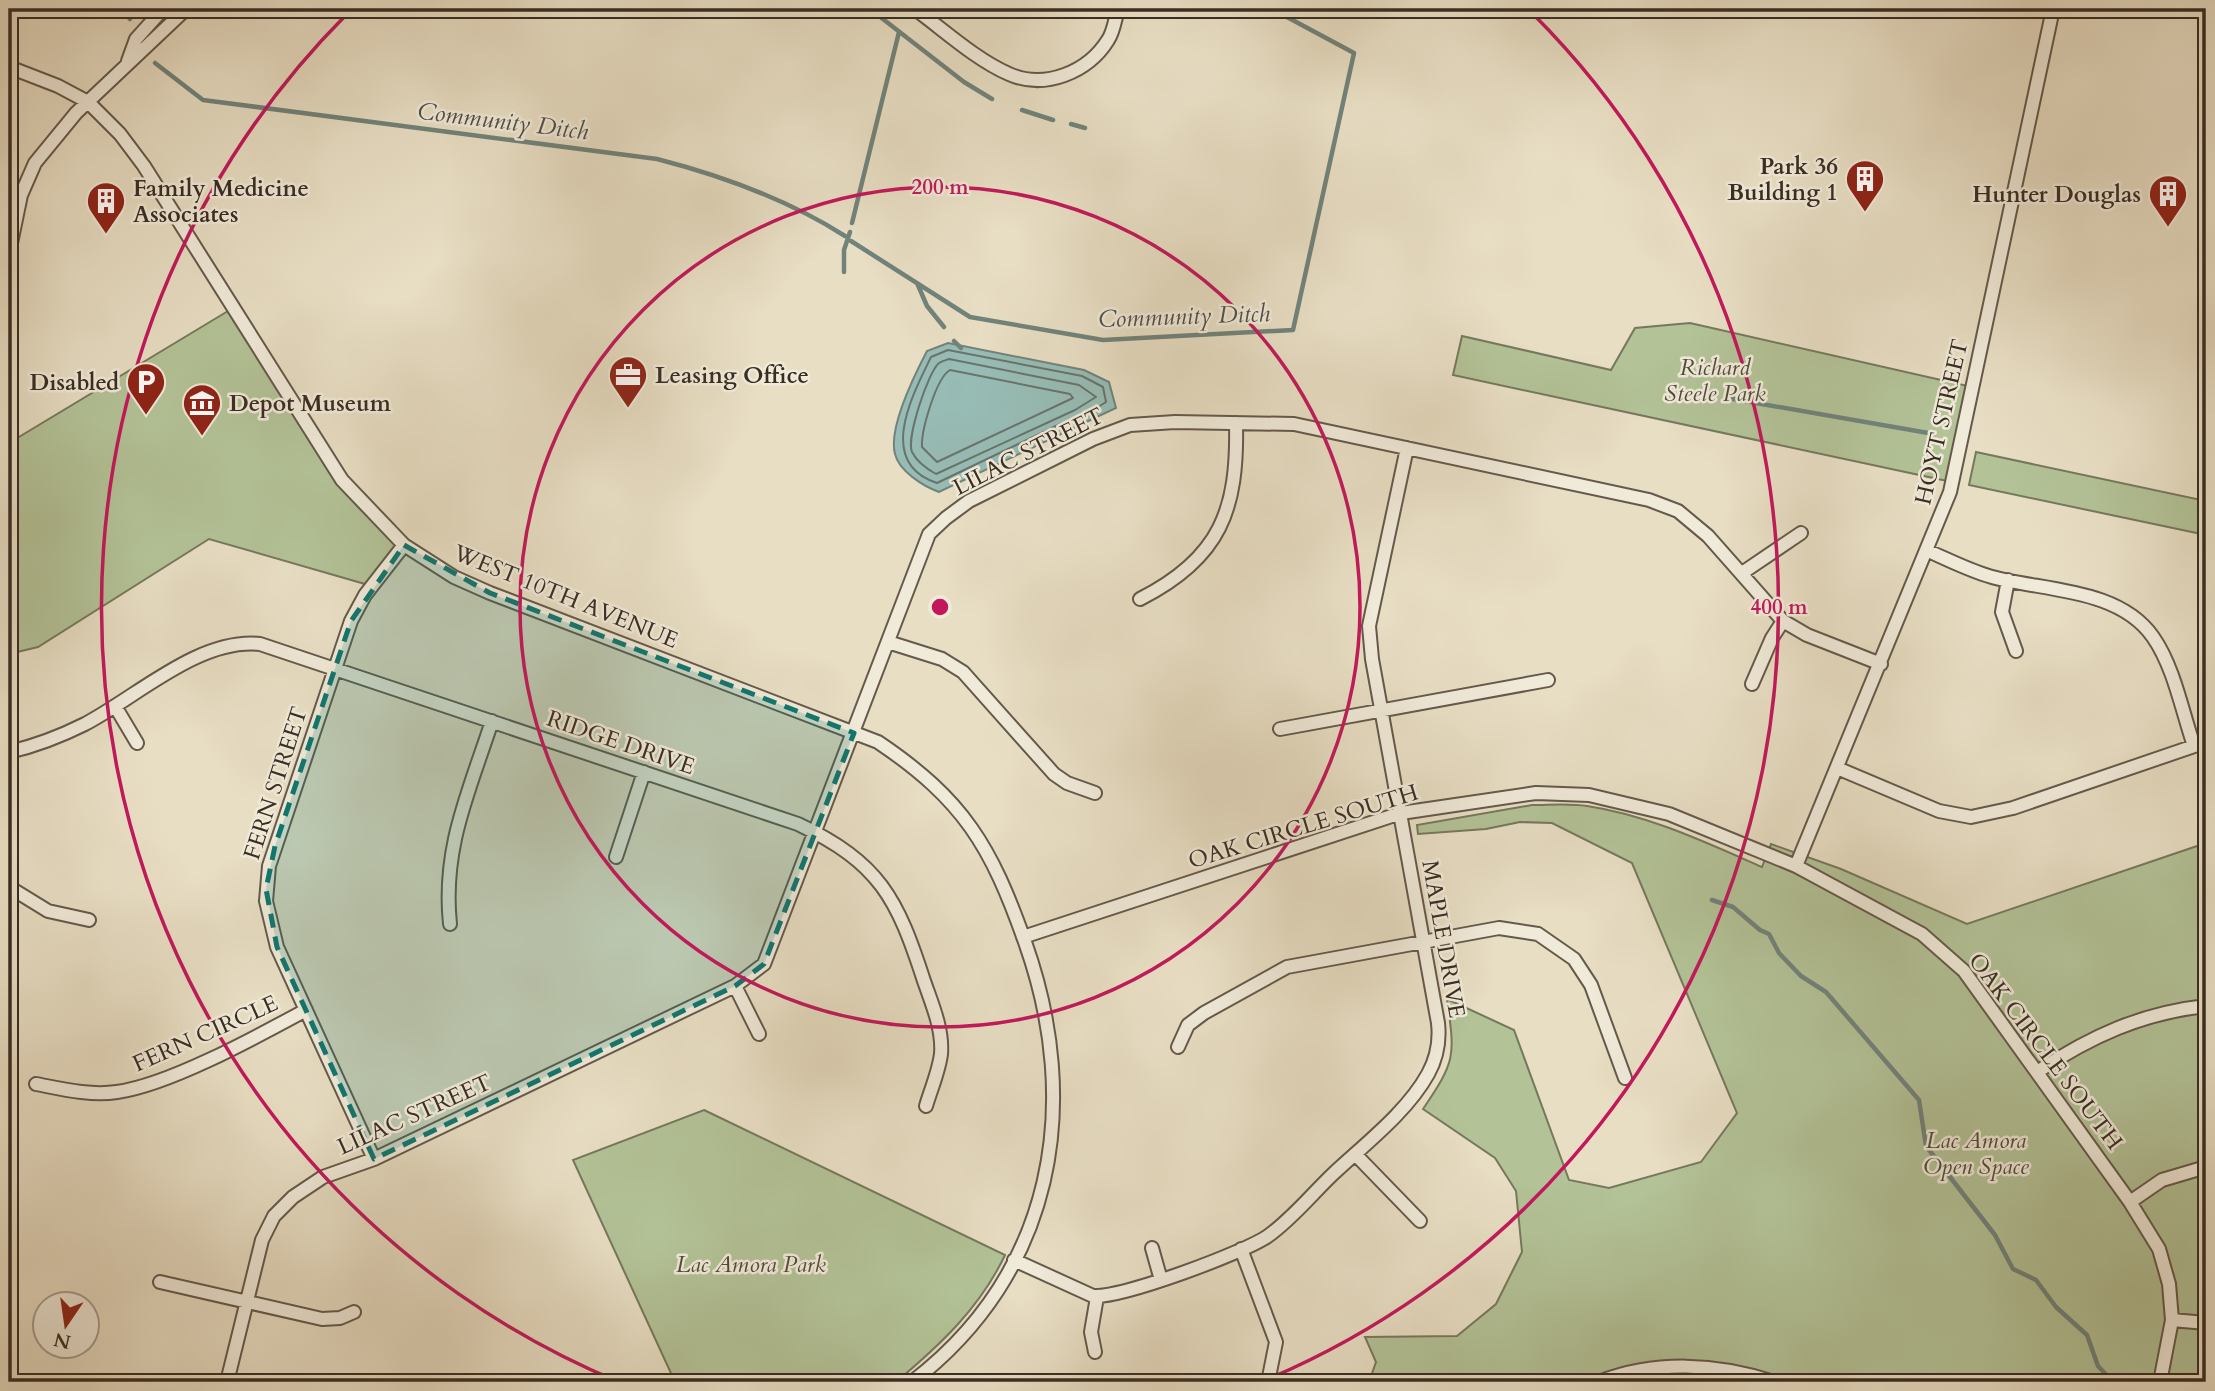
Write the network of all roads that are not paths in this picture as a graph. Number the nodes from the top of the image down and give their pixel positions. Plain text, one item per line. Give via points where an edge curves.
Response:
1 (163, 9) edge
2 (186, 9) edge
3 (915, 9) edge
4 (1118, 9) edge
5 (2053, 9) edge
6 (128, 61) junction
7 (9, 67) edge
8 (88, 102) junction
9 (9, 253) edge
10 (1237, 423) junction
11 (1408, 448) junction
12 (1801, 533) dead end
13 (404, 545) junction
14 (1928, 551) junction
15 (1742, 573) junction
16 (2008, 580) junction
17 (1140, 599) dead end
18 (1783, 621) junction
19 (888, 642) junction
20 (2016, 651) dead end
21 (1881, 664) junction
22 (335, 668) junction
23 (1548, 680) dead end
24 (1752, 684) dead end
25 (115, 706) junction
26 (1382, 711) junction
27 (492, 721) junction
28 (1280, 729) dead end
29 (854, 733) junction
30 (137, 743) dead end
31 (2200, 744) edge
32 (9, 752) edge
33 (1837, 768) junction
34 (644, 772) junction
35 (1095, 793) dead end
36 (1401, 813) junction
37 (813, 831) junction
38 (616, 857) dead end
39 (1797, 866) junction
40 (9, 887) edge
41 (89, 920) dead end
42 (450, 924) dead end
43 (1023, 937) junction
44 (1424, 940) junction
45 (735, 986) junction
46 (2206, 1006) edge
47 (306, 1010) junction
48 (759, 1034) dead end
49 (1178, 1047) dead end
50 (2038, 1072) junction
51 (1625, 1078) dead end
52 (36, 1084) dead end
53 (926, 1106) dead end
54 (1355, 1154) junction
55 (374, 1159) junction
56 (2206, 1167) edge
57 (2130, 1202) junction
58 (1420, 1221) dead end
59 (1152, 1248) dead end
60 (1241, 1249) junction
61 (1014, 1260) junction
62 (1161, 1280) junction
63 (160, 1283) dead end
64 (1097, 1297) junction
65 (247, 1301) junction
66 (354, 1312) dead end
67 (2172, 1320) junction
68 (2206, 1323) edge
69 (1095, 1352) dead end
70 (1269, 1377) dead end
71 (227, 1382) edge
72 (912, 1382) edge
73 (1599, 1382) edge
74 (1774, 1382) edge
75 (2160, 1382) edge

1 - 6 street via 136,39
2 - 6 street via 145,51
3 - 4 street via 997,68 1025,79 1050,79 1094,59 1112,33
5 - 14 street, HOYT STREET via 1950,492
6 - 8 street
7 - 8 street, WEST 10TH AVENUE
8 - 9 street via 66,123 27,177
8 - 13 street, WEST 10TH AVENUE via 145,166 332,468
10 - 11 street, LILAC STREET via 1294,424
10 - 17 street via 1237,468 1224,522 1178,578
10 - 19 street, LILAC STREET via 1130,425 969,501 929,534
11 - 15 street, LILAC STREET via 1649,500 1678,511
11 - 26 street, MAPLE DRIVE via 1369,626
12 - 15 street
13 - 22 street, FERN STREET via 359,604
13 - 29 street, WEST 10TH AVENUE via 454,577 490,593
14 - 16 street
14 - 21 street, HOYT STREET
15 - 18 street, LILAC STREET
16 - 20 street via 2002,612
16 - 31 street via 2108,602 2137,620 2161,651
18 - 21 street, LILAC STREET
18 - 24 street
19 - 29 street, LILAC STREET
19 - 35 street via 942,659 963,672 1054,774
21 - 33 street, HOYT STREET
22 - 25 street, RIDGE DRIVE via 275,648 235,643 203,654
22 - 27 street, RIDGE DRIVE
22 - 47 street, FERN STREET via 275,846 266,889 273,937
23 - 26 street
25 - 30 street
25 - 32 street, RIDGE DRIVE via 56,737
26 - 28 street
26 - 36 street, MAPLE DRIVE
27 - 34 street, RIDGE DRIVE
27 - 42 street via 447,867
29 - 37 street, LILAC STREET
29 - 43 street, WEST 10TH AVENUE via 878,742 909,763 959,810 990,855
31 - 33 street via 2013,808 1971,817 1939,811
33 - 39 street, HOYT STREET
34 - 37 street, RIDGE DRIVE
34 - 38 street
36 - 39 street, OAK CIRCLE SOUTH via 1536,793 1589,795 1669,814
36 - 43 street, OAK CIRCLE SOUTH
36 - 44 street, MAPLE DRIVE
37 - 45 street, LILAC STREET via 765,964
37 - 53 street, RIDGE DRIVE via 836,842 869,869 908,931 940,1037 941,1055
39 - 50 street, OAK CIRCLE SOUTH via 1922,934 1939,948 1964,971
40 - 41 street via 48,911
43 - 61 street, WEST 10TH AVENUE via 1051,1034 1055,1114 1045,1180
44 - 49 street via 1305,962 1269,974 1188,1025
44 - 51 street via 1499,928 1526,930 1552,941 1574,959 1591,985
44 - 54 street, MAPLE DRIVE via 1438,1023 1436,1056 1419,1088
45 - 48 street
45 - 55 street, LILAC STREET
46 - 50 street via 2130,1021 2076,1046
47 - 52 street, FERN CIRCLE via 137,1088 102,1093
47 - 55 street, FERN STREET
50 - 57 street, OAK CIRCLE SOUTH
54 - 58 street
54 - 60 street, MAPLE DRIVE via 1278,1228
55 - 65 street, LILAC STREET via 323,1177 274,1216 262,1240
56 - 57 street via 2162,1180
57 - 67 street, OAK CIRCLE SOUTH via 2159,1249 2169,1284
59 - 62 street
60 - 62 street, MAPLE DRIVE
60 - 70 street via 1276,1342
61 - 64 street
61 - 72 street, WEST 10TH AVENUE via 967,1331
62 - 64 street, MAPLE DRIVE via 1128,1293
63 - 65 street
64 - 69 street via 1091,1332
65 - 66 street via 322,1319
65 - 71 street, LILAC STREET
67 - 68 street
67 - 75 street, OAK CIRCLE SOUTH
73 - 74 street via 1648,1369 1689,1366 1731,1370

